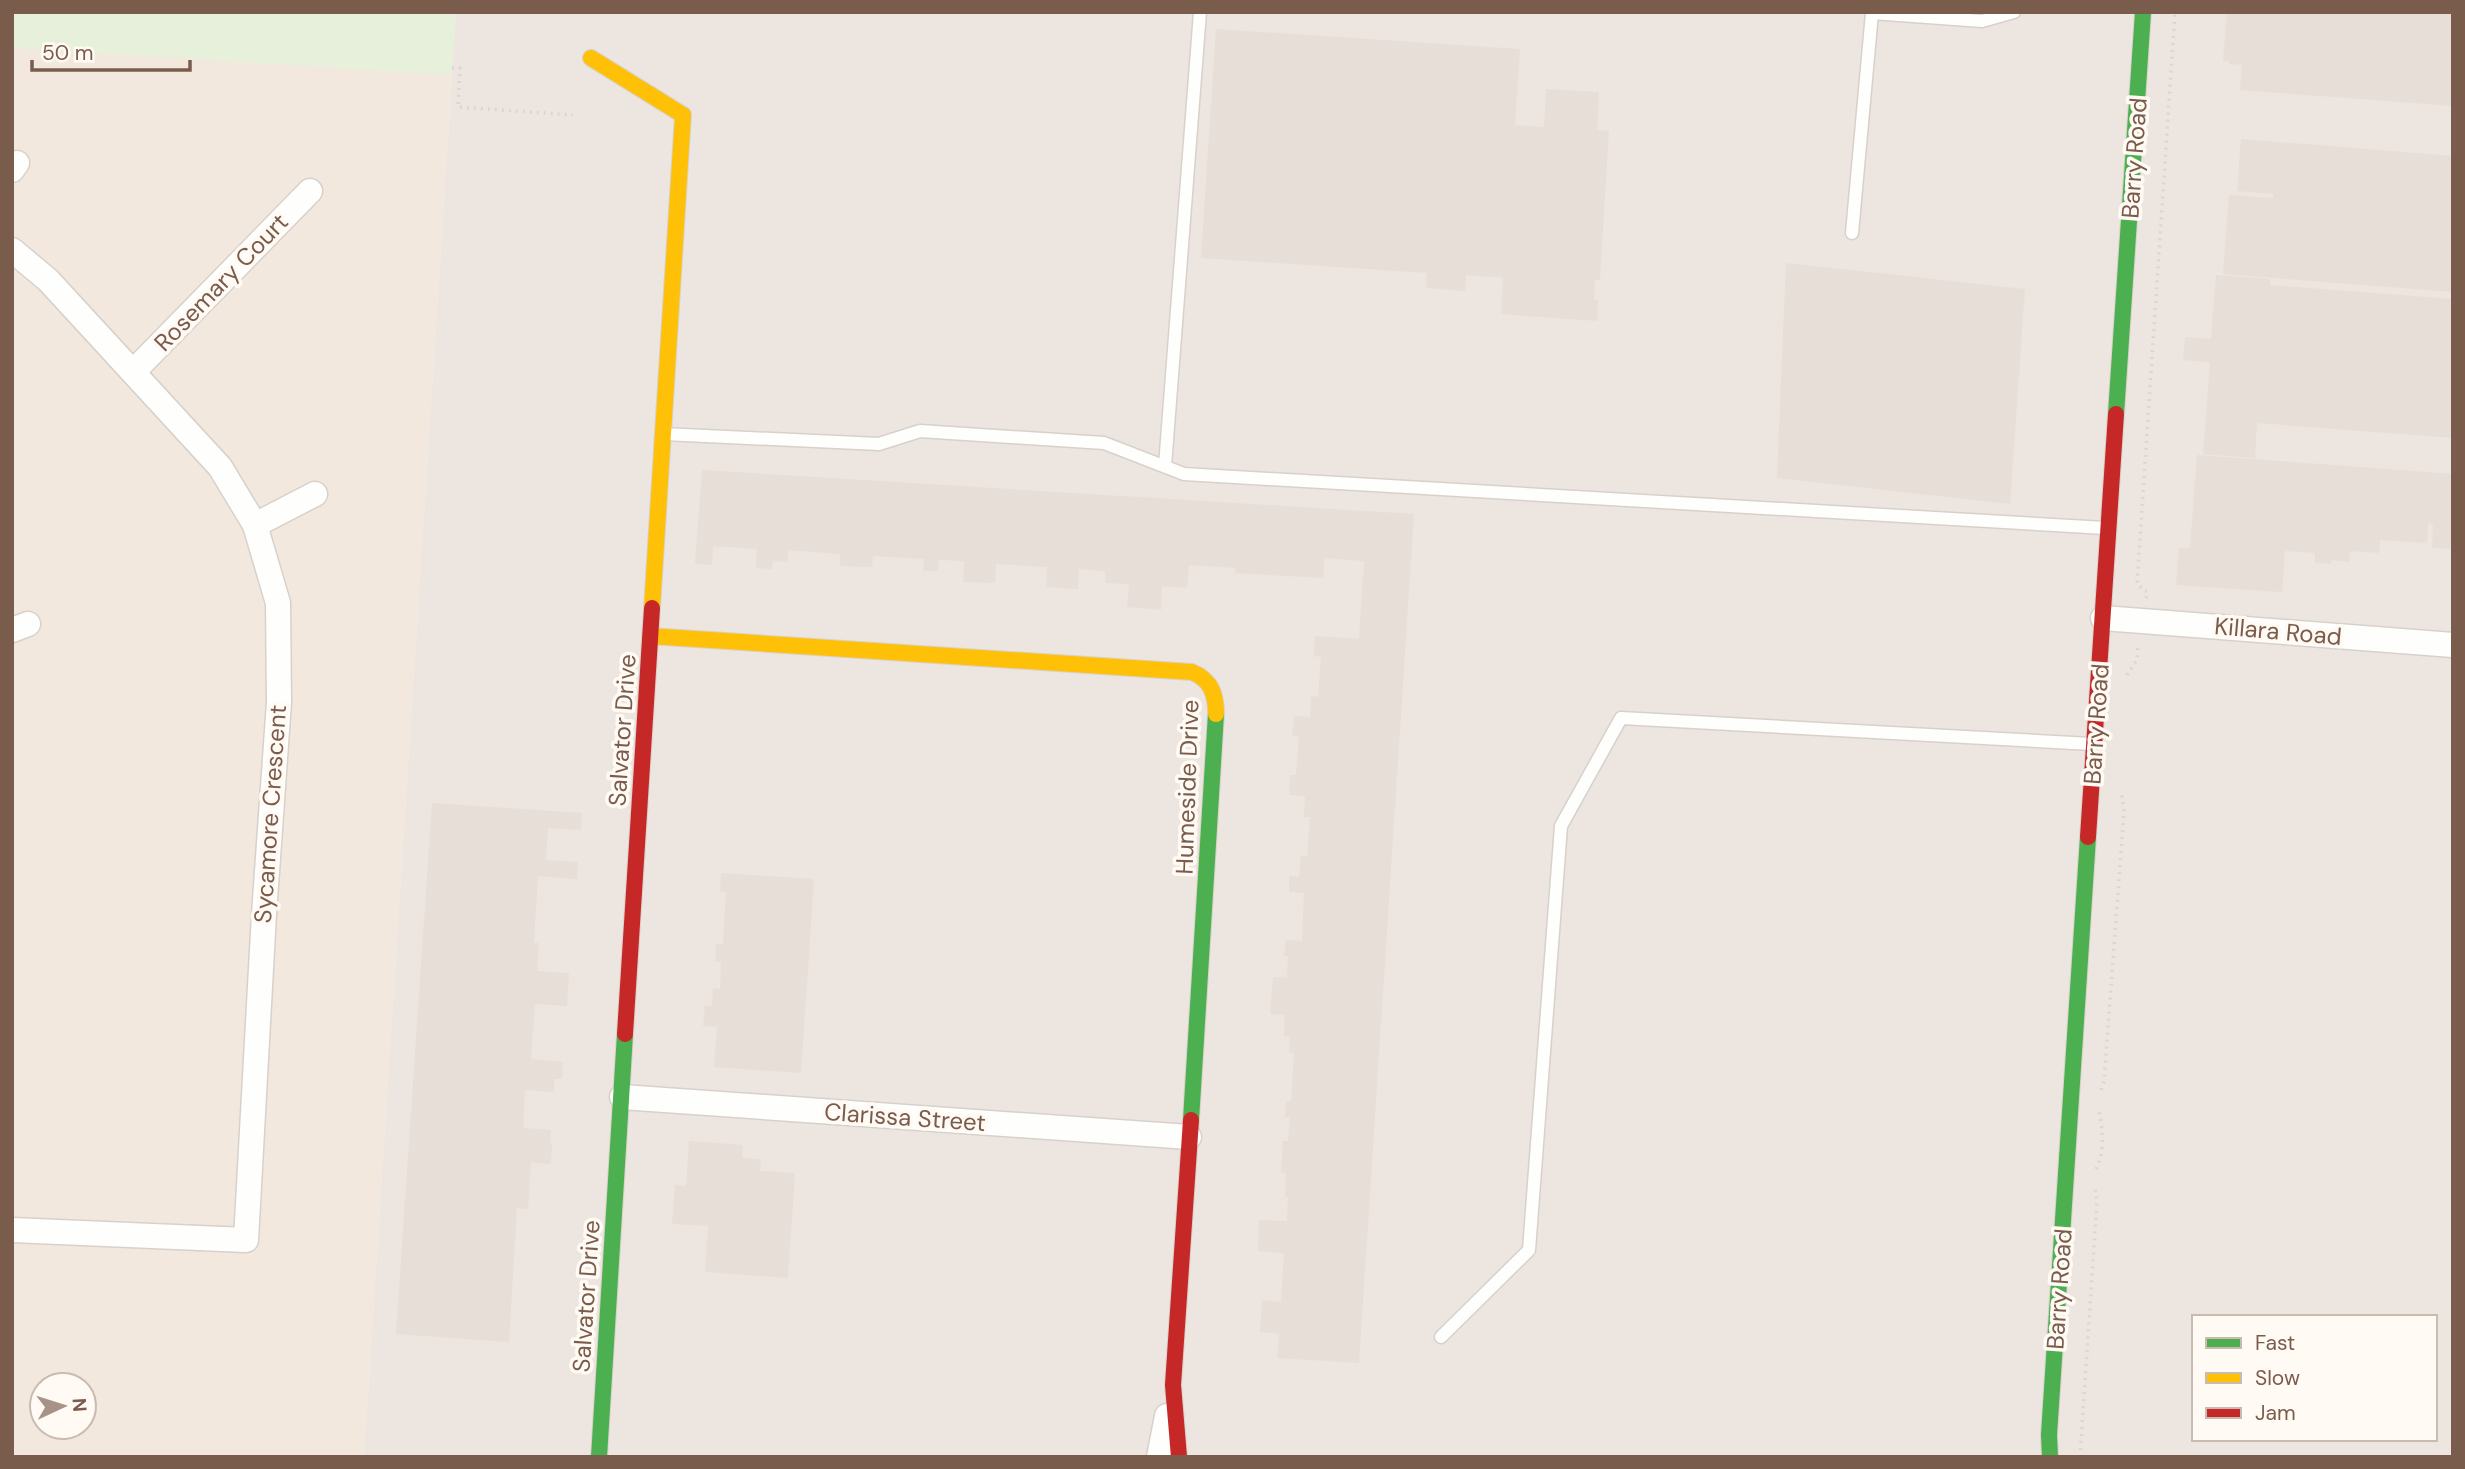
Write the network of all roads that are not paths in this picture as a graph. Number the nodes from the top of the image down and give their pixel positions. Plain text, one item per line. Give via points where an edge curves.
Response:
1 (1200, 12) edge
2 (2014, 12) edge
3 (2140, 13) edge
4 (591, 58) dead end
5 (310, 191) dead end
6 (1852, 233) dead end
7 (12, 250) edge
8 (133, 372) junction
9 (663, 434) junction
10 (1165, 466) junction
11 (315, 494) dead end
12 (256, 525) junction
13 (2109, 528) junction
14 (2103, 618) junction
15 (650, 636) junction
16 (2453, 645) edge
17 (2095, 744) junction
18 (622, 1097) junction
19 (1189, 1137) junction
20 (12, 1230) edge
21 (1441, 1337) dead end
22 (1173, 1385) junction
23 (2047, 1449) edge
24 (599, 1457) edge
25 (1159, 1457) edge
26 (1179, 1457) edge

1 - 10 lane
2 - 6 lane via 1982,21 1872,13
3 - 13 street, Barry Road
4 - 9 street, Salvator Drive via 683,115
5 - 8 street, Rosemary Court
7 - 8 street, Sycamore Crescent via 48,280
8 - 12 street, Sycamore Crescent via 220,467
9 - 10 lane via 879,444 920,431 1104,443
9 - 15 street, Salvator Drive
10 - 13 lane via 1184,474
11 - 12 street
12 - 20 street, Sycamore Crescent via 278,603 279,702 246,1240
13 - 14 street, Barry Road
14 - 16 street, Killara Road
14 - 17 street, Barry Road
15 - 18 street, Salvator Drive
15 - 19 street, Humeside Drive via 1202,674 1217,707
17 - 21 lane via 1621,718 1561,826 1530,1250
17 - 23 street, Barry Road
18 - 19 street, Clarissa Street
18 - 24 street, Salvator Drive
19 - 22 street, Humeside Drive
22 - 25 street
22 - 26 street, Humeside Drive

